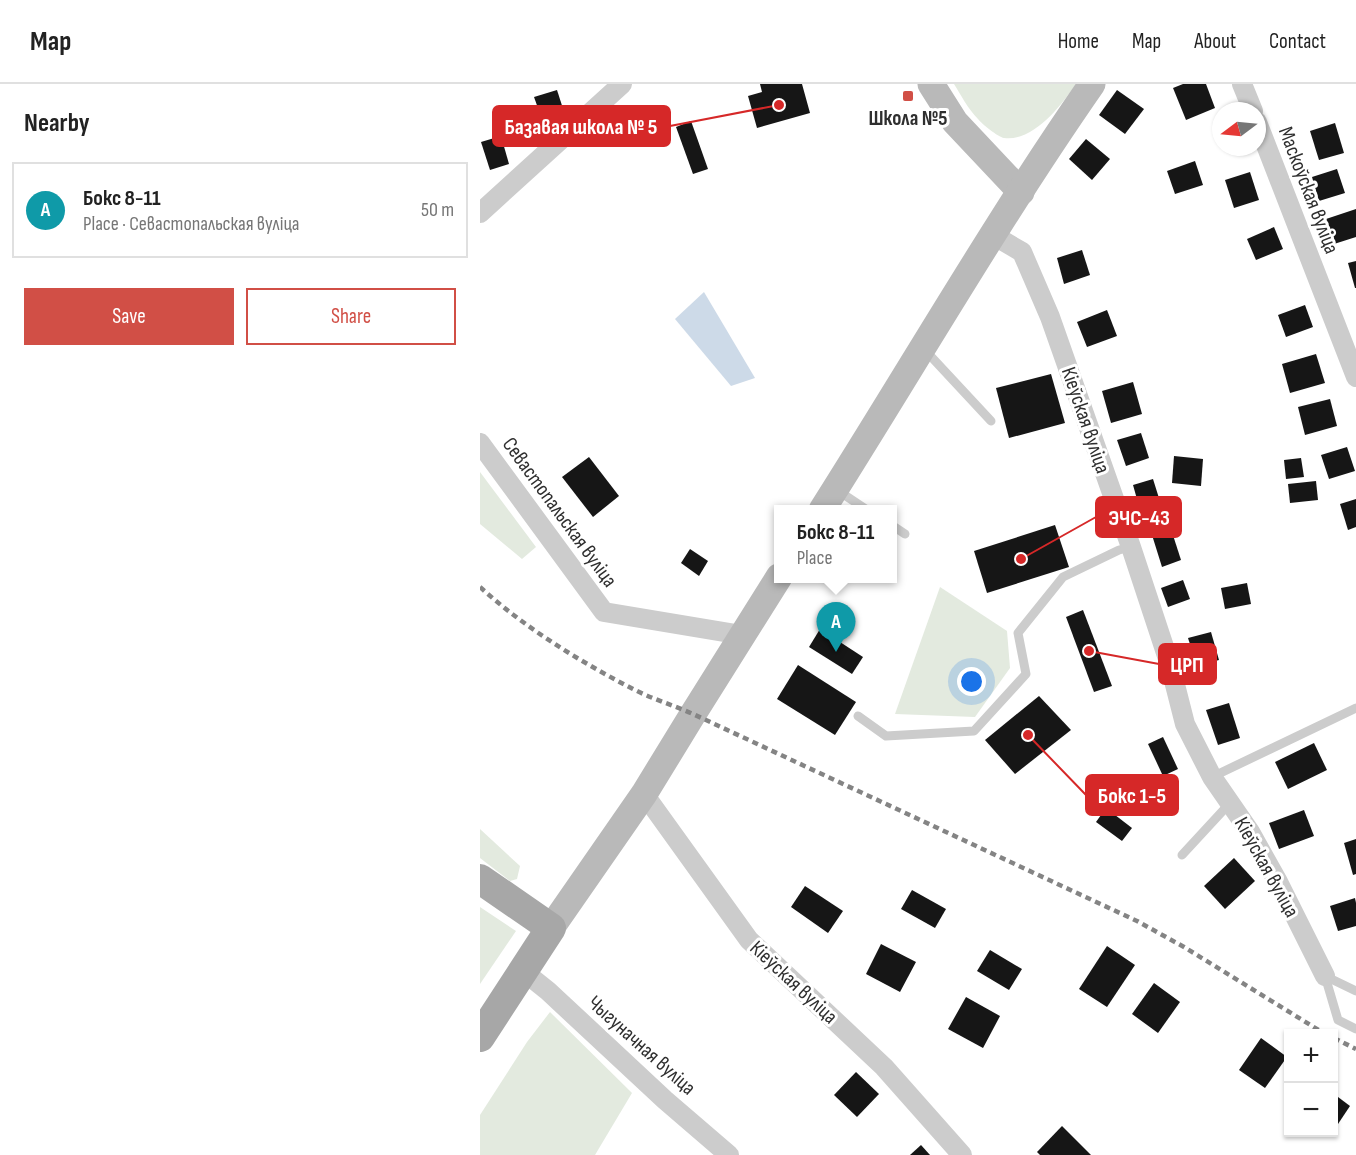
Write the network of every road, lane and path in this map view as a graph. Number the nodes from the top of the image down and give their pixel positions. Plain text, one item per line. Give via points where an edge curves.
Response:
1 (622, 84) edge
2 (932, 84) edge
3 (1092, 84) edge
4 (1242, 84) edge
5 (1249, 102) edge
6 (1266, 145) edge
7 (1021, 192) junction
8 (480, 213) edge
9 (993, 235) junction
10 (923, 348) junction
11 (1356, 377) edge
12 (991, 421) dead end
13 (480, 443) edge
14 (829, 499) edge
15 (850, 505) edge
16 (897, 529) edge
17 (904, 534) dead end
18 (1131, 547) junction
19 (776, 583) edge
20 (742, 635) junction
21 (1356, 708) edge
22 (858, 717) dead end
23 (1212, 777) junction
24 (644, 794) junction
25 (1230, 803) junction
26 (1182, 855) dead end
27 (480, 879) edge
28 (551, 928) junction
29 (522, 971) junction
30 (1325, 976) junction
31 (1356, 990) edge
32 (1356, 1029) edge
33 (480, 1037) edge
34 (729, 1155) edge
35 (962, 1155) edge

1 - 8 street
2 - 7 main road via 955,122
3 - 7 main road
4 - 5 street, Маскоўская вуліца
6 - 11 street, Маскоўская вуліца
7 - 9 main road
9 - 10 main road
9 - 18 street, Кіеўская вуліца via 1022,252 1050,317
10 - 12 lane
10 - 14 main road
13 - 20 street, Севастопальская вуліца via 604,612
14 - 15 lane
16 - 17 lane
18 - 22 lane via 1063,577 1018,633 1026,674 974,731 886,736
18 - 23 street, Кіеўская вуліца via 1170,664 1185,724
19 - 20 main road
20 - 24 main road
21 - 23 lane
23 - 25 street, Кіеўская вуліца
24 - 28 main road
24 - 35 street, Кіеўская вуліца via 749,940 884,1067
25 - 26 lane
25 - 30 street, Кіеўская вуліца via 1278,882
27 - 28 main road
28 - 29 main road
29 - 33 main road
29 - 34 street, Чыгуначная вуліца
30 - 31 lane
30 - 32 lane via 1338,1020

